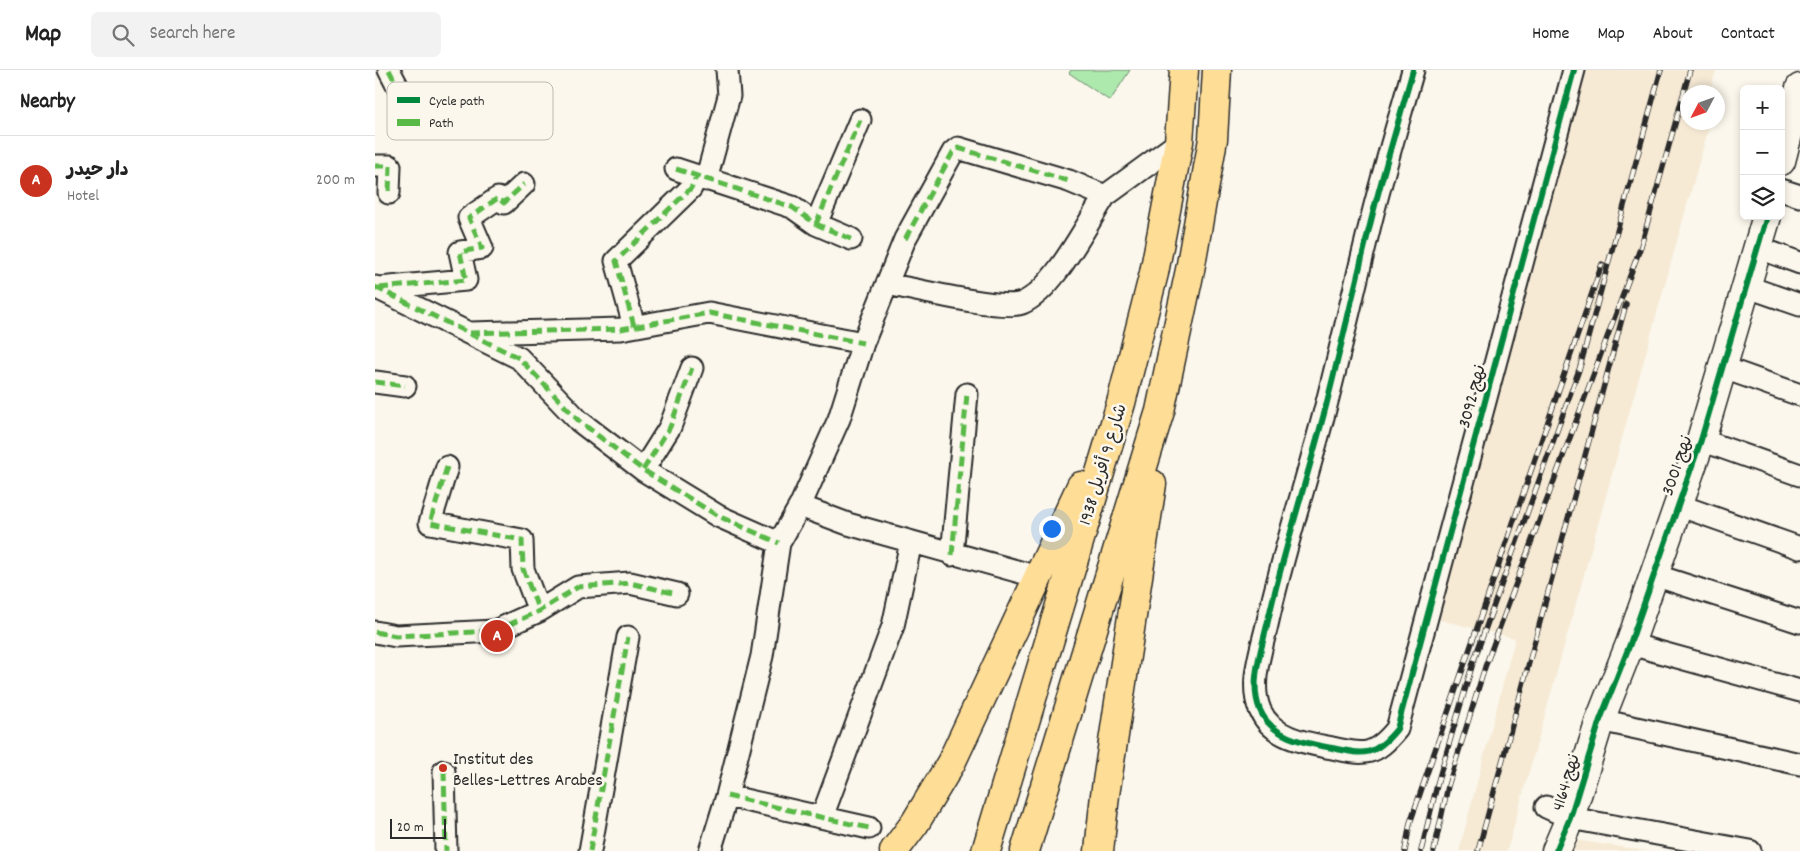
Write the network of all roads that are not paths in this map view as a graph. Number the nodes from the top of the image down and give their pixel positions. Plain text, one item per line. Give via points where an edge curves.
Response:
1 (389, 70) edge
2 (727, 70) edge
3 (1184, 70) edge
4 (1217, 70) edge
5 (1413, 70) edge
6 (1573, 70) edge
7 (395, 82) edge
8 (1800, 88) edge
9 (860, 120) dead end
10 (1796, 122) edge
11 (1179, 142) junction
12 (1785, 151) edge
13 (375, 166) edge
14 (676, 169) dead end
15 (701, 178) junction
16 (523, 184) dead end
17 (1785, 191) edge
18 (389, 193) dead end
19 (1105, 196) junction
20 (1800, 196) edge
21 (1766, 220) edge
22 (816, 224) junction
23 (851, 240) dead end
24 (1759, 248) junction
25 (1800, 263) edge
26 (887, 284) junction
27 (1748, 287) junction
28 (377, 288) edge
29 (1800, 305) edge
30 (634, 326) junction
31 (467, 333) junction
32 (863, 343) junction
33 (692, 368) dead end
34 (1724, 368) junction
35 (375, 382) edge
36 (405, 386) dead end
37 (967, 394) dead end
38 (1800, 394) edge
39 (1121, 403) junction
40 (1160, 411) junction
41 (1701, 440) junction
42 (447, 468) dead end
43 (643, 470) junction
44 (1800, 474) edge
45 (1678, 505) junction
46 (800, 506) junction
47 (911, 542) junction
48 (779, 543) junction
49 (1800, 548) edge
50 (952, 555) junction
51 (1654, 575) junction
52 (1038, 577) junction
53 (677, 594) dead end
54 (539, 611) junction
55 (1800, 622) edge
56 (375, 632) edge
57 (628, 637) dead end
58 (1048, 639) junction
59 (1630, 644) junction
60 (1800, 692) edge
61 (1600, 720) junction
62 (1800, 764) edge
63 (443, 771) dead end
64 (727, 796) junction
65 (1558, 812) junction
66 (822, 817) junction
67 (869, 828) dead end
68 (1727, 849) edge
69 (446, 851) edge
70 (590, 851) edge
71 (710, 851) edge
72 (894, 851) edge
73 (965, 851) edge
74 (986, 851) edge
75 (1025, 851) edge
76 (1099, 851) edge
77 (1556, 851) edge
78 (1750, 851) edge

1 - 7 street
2 - 15 street via 729,96
3 - 11 main road, شارع 9 أفريل 1938
4 - 40 main road via 1213,139
5 - 6 street, نهج 3092 via 1277,581 1257,668 1255,692 1267,724 1284,735 1359,754 1386,743 1397,729
8 - 10 street
9 - 22 street
10 - 12 street
11 - 19 street
11 - 39 main road, شارع 9 أفريل 1938 via 1154,273
13 - 18 street via 390,166
14 - 15 street
15 - 22 street via 793,207
15 - 30 street via 616,261
16 - 28 street via 504,203 498,198 469,218 481,248 460,252 466,280
17 - 20 street
19 - 26 street via 1055,274 1044,288 1023,302 999,304
19 - 26 street via 1069,181 958,148 905,239
21 - 24 street, نهج 3001
22 - 23 street
24 - 25 street
24 - 27 street, نهج 3001
26 - 32 street
27 - 29 street
27 - 34 street, نهج 3001
28 - 31 street
30 - 31 street via 582,331
30 - 32 street via 709,313
31 - 43 street via 519,358 579,421
32 - 46 street via 839,419
33 - 43 street via 670,427
34 - 38 street
34 - 41 street, نهج 3001
35 - 36 street
37 - 50 street
39 - 52 main road
39 - 58 main road, شارع 9 أفريل 1938
40 - 75 main road
40 - 76 main road
41 - 44 street
41 - 45 street, نهج 3001
42 - 54 street via 431,523 522,540 523,569
43 - 48 street via 718,516
45 - 49 street
45 - 51 street, نهج 3001
46 - 47 street
46 - 48 street
47 - 50 street
47 - 66 street via 893,626
48 - 64 street via 762,656
50 - 52 street
51 - 55 street
51 - 59 street, نهج 3001
52 - 72 main road via 951,763
53 - 54 street via 630,583 578,587
54 - 56 street via 495,630 397,636
57 - 70 street
58 - 73 main road
58 - 74 main road, شارع 9 أفريل 1938
59 - 60 street
59 - 61 street, نهج 3001
61 - 62 street
61 - 65 street, نهج 4164
63 - 69 street
64 - 66 street
64 - 71 street
65 - 68 street
65 - 77 street, نهج 4164
66 - 67 street
68 - 78 street

